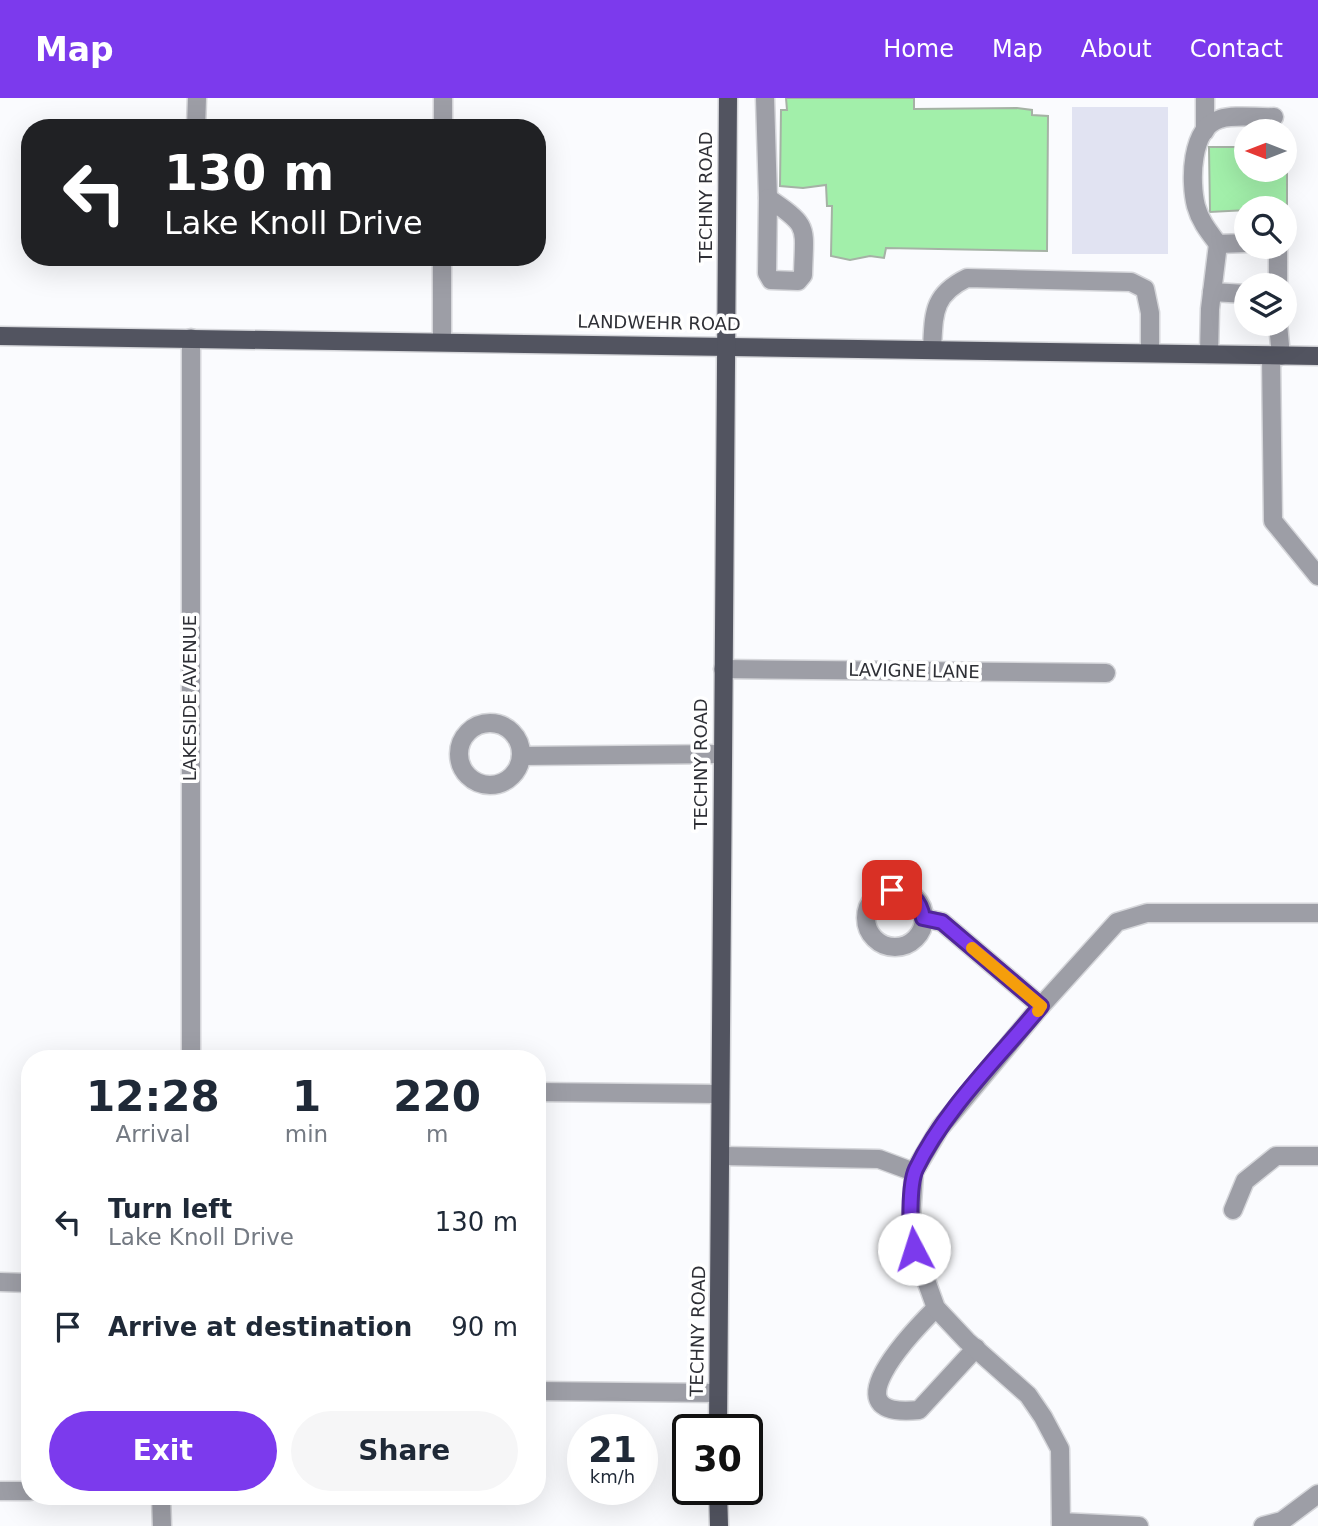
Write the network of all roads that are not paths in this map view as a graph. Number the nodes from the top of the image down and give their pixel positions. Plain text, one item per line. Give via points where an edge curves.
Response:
1 (197, 98) edge
2 (443, 98) edge
3 (727, 98) edge
4 (765, 98) edge
5 (1205, 98) edge
6 (1274, 117) dead end
7 (196, 119) edge
8 (443, 119) edge
9 (1205, 131) junction
10 (768, 198) dead end
11 (1234, 243) edge
12 (1218, 244) junction
13 (442, 266) edge
14 (1212, 292) junction
15 (1234, 293) edge
16 (0, 336) edge
17 (1277, 336) edge
18 (191, 338) junction
19 (442, 341) junction
20 (726, 345) junction
21 (932, 349) junction
22 (1150, 353) junction
23 (1209, 354) junction
24 (1276, 356) junction
25 (1318, 356) edge
26 (1318, 576) edge
27 (723, 668) junction
28 (1106, 673) dead end
29 (722, 754) junction
30 (521, 756) dead end
31 (1318, 913) edge
32 (923, 918) dead end
33 (1041, 1006) junction
34 (191, 1050) edge
35 (546, 1092) edge
36 (720, 1094) junction
37 (721, 1156) junction
38 (1318, 1156) edge
39 (914, 1172) junction
40 (1233, 1210) dead end
41 (0, 1282) edge
42 (21, 1283) edge
43 (936, 1308) junction
44 (976, 1349) junction
45 (546, 1391) edge
46 (718, 1393) junction
47 (718, 1414) edge
48 (0, 1491) edge
49 (21, 1491) edge
50 (1318, 1494) edge
51 (161, 1505) edge
52 (718, 1505) edge
53 (1060, 1524) edge
54 (162, 1526) edge
55 (719, 1526) edge
56 (1139, 1526) edge
57 (1263, 1526) edge

1 - 7 street
2 - 8 street
3 - 20 main road, TECHNY ROAD
4 - 10 street
5 - 9 street
6 - 9 street via 1219,119
9 - 12 street via 1197,142 1194,188 1203,223
11 - 12 street
12 - 14 street
13 - 19 street
14 - 15 street
14 - 23 street
16 - 18 main road, LANDWEHR ROAD
17 - 24 street
18 - 19 main road, LANDWEHR ROAD
18 - 34 street, LAKESIDE AVENUE
19 - 20 main road, LANDWEHR ROAD
20 - 21 main road, LANDWEHR ROAD
20 - 27 main road, TECHNY ROAD
21 - 22 main road, LANDWEHR ROAD
21 - 22 street via 937,304 952,286 967,278 1131,282 1145,289 1149,300
22 - 23 main road, LANDWEHR ROAD
23 - 24 main road, LANDWEHR ROAD
24 - 25 main road, LANDWEHR ROAD
24 - 26 street via 1273,521
27 - 28 street, LAVIGNE LANE
27 - 29 main road, TECHNY ROAD
29 - 30 street
29 - 36 main road, TECHNY ROAD
31 - 33 street via 1147,913 1117,922
32 - 33 street via 942,922
33 - 39 street via 940,1128
35 - 36 street
36 - 37 main road, TECHNY ROAD
37 - 39 street via 879,1159
37 - 46 main road, TECHNY ROAD
38 - 40 street via 1276,1156 1245,1181
39 - 43 street via 910,1236
41 - 42 street
43 - 44 street
43 - 44 street via 879,1376 877,1393 884,1405 897,1412 919,1410
44 - 53 street via 1028,1395 1060,1449
45 - 46 street
46 - 47 main road, TECHNY ROAD
48 - 49 street
50 - 57 street via 1282,1521
51 - 54 street
52 - 55 main road
53 - 56 street

